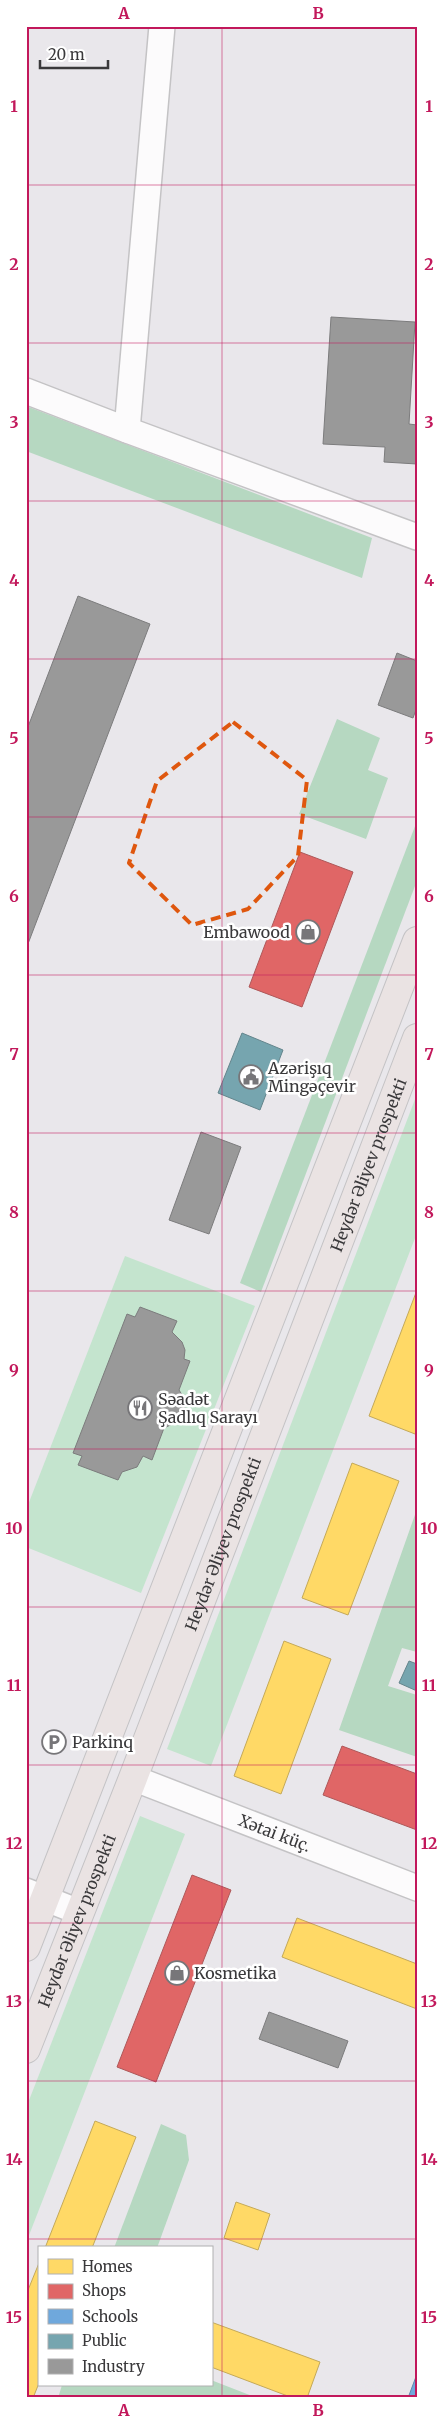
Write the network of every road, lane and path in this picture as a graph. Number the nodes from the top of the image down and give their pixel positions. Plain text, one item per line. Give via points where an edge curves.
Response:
1 (162, 26) edge
2 (26, 391) edge
3 (127, 430) junction
4 (417, 536) edge
5 (417, 941) edge
6 (417, 1038) edge
7 (134, 1778) junction
8 (417, 1888) edge
9 (36, 1895) edge
10 (79, 1912) junction
11 (26, 1947) edge
12 (26, 2049) edge

1 - 3 street
2 - 3 street
3 - 4 street
5 - 9 main road
6 - 7 main road, Heydər Əliyev prospekti
7 - 8 street, Xətai küç.
7 - 10 main road, Heydər Əliyev prospekti
9 - 10 street
9 - 11 main road
10 - 12 main road, Heydər Əliyev prospekti

